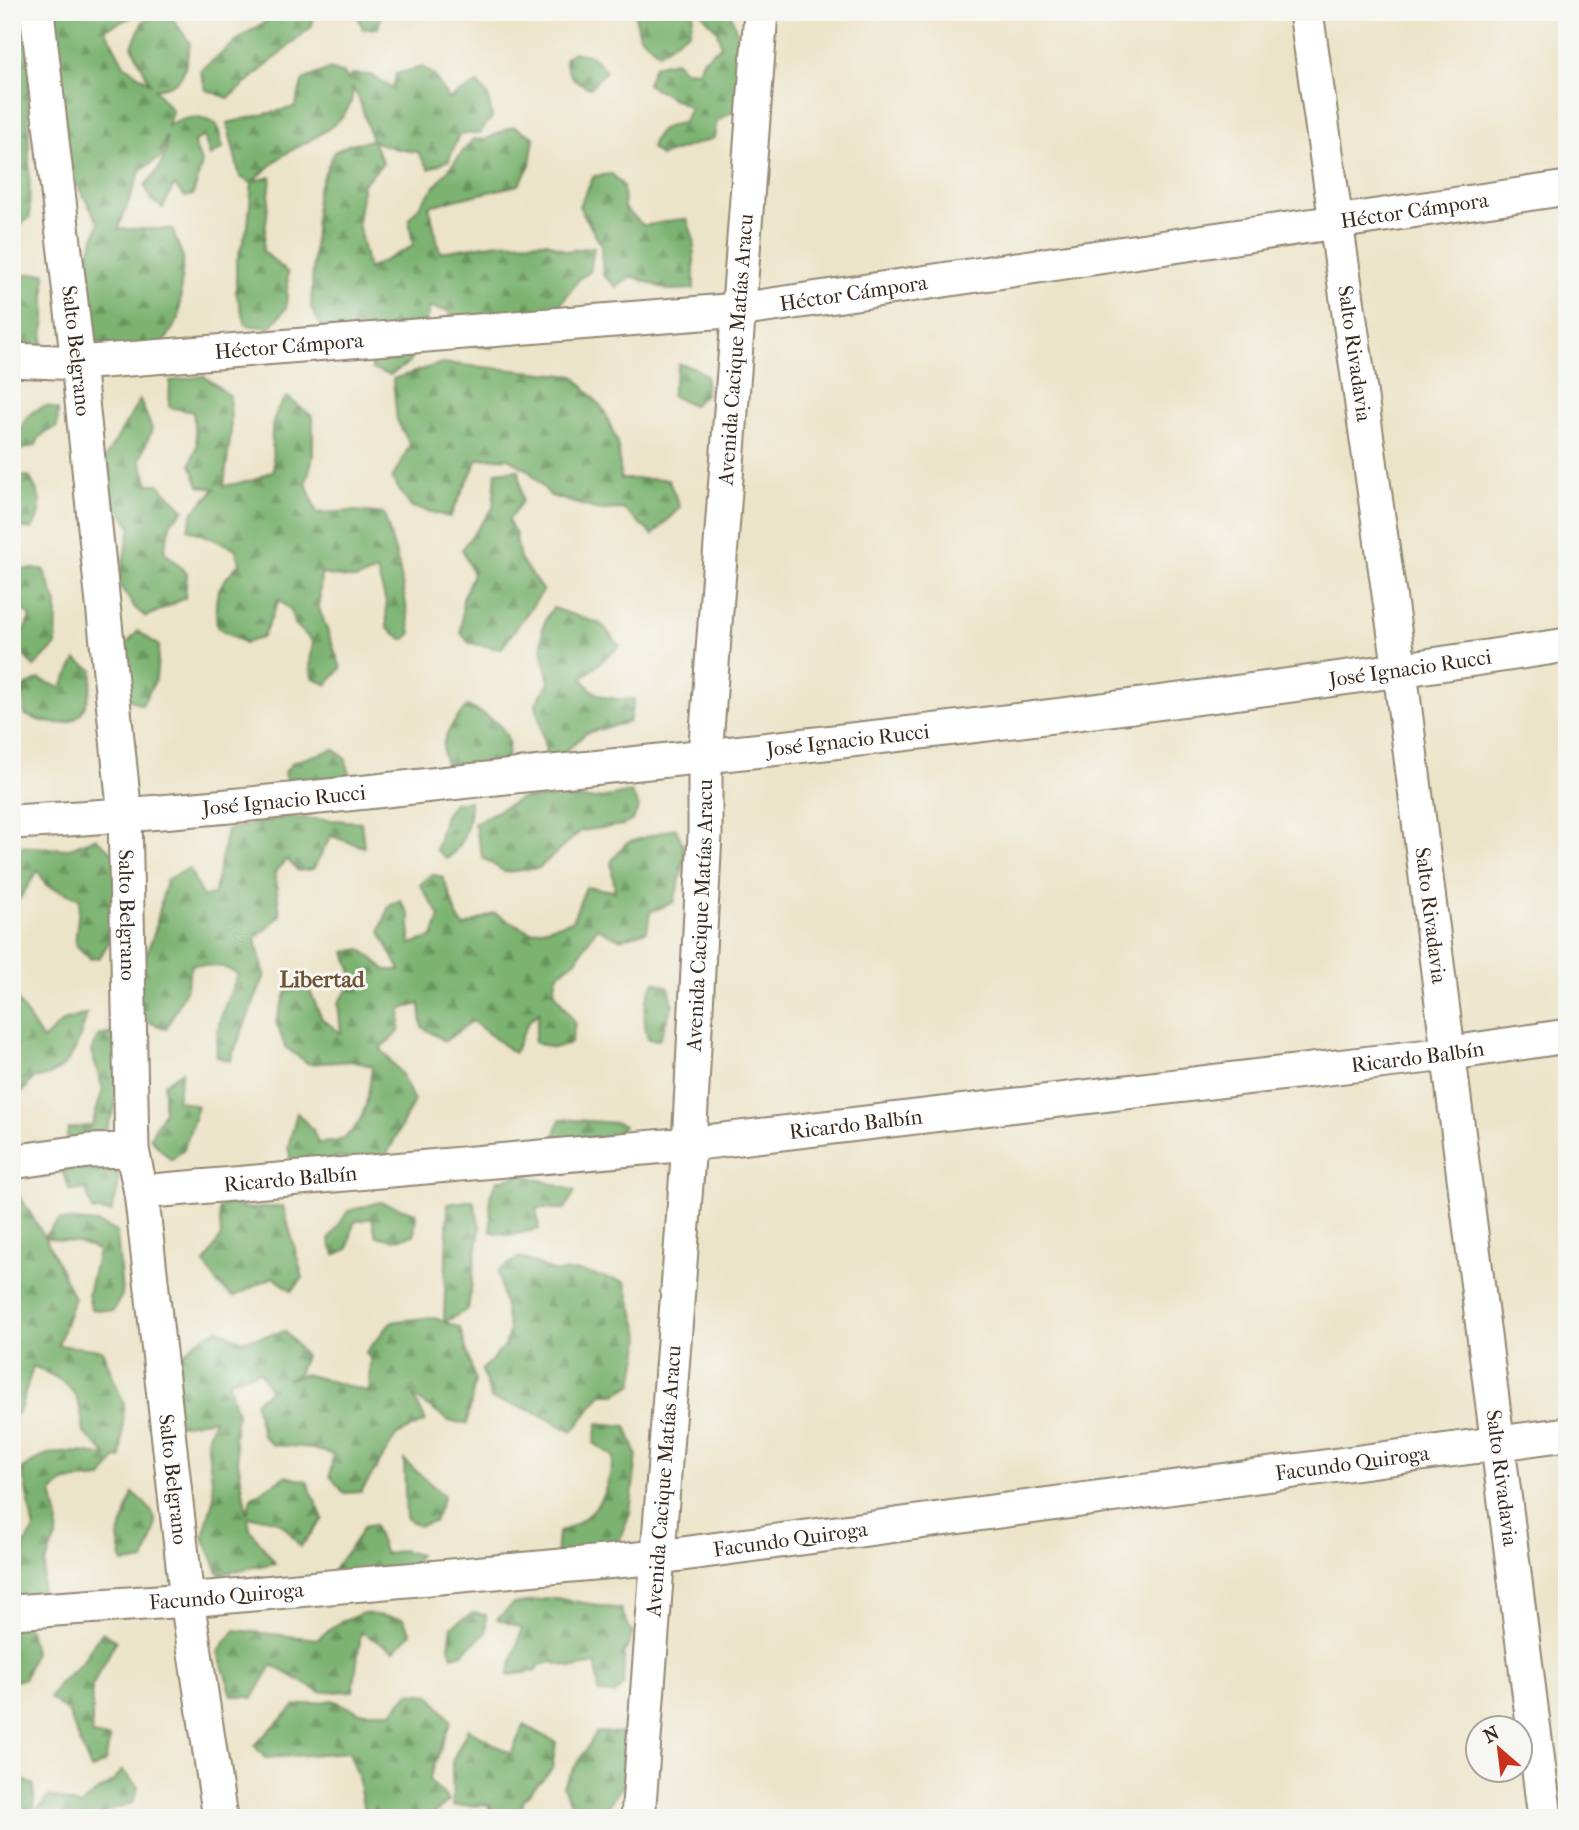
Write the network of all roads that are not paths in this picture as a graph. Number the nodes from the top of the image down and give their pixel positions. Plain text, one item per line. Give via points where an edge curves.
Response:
1 (37, 12) edge
2 (761, 12) edge
3 (1306, 12) edge
4 (1567, 188) edge
5 (1338, 224) junction
6 (739, 310) junction
7 (12, 360) edge
8 (78, 363) junction
9 (1567, 645) edge
10 (1400, 671) junction
11 (705, 757) junction
12 (125, 816) junction
13 (12, 822) edge
14 (1567, 1036) edge
15 (1446, 1054) junction
16 (689, 1144) junction
17 (132, 1150) junction
18 (12, 1162) edge
19 (141, 1192) junction
20 (1567, 1434) edge
21 (1497, 1443) junction
22 (660, 1557) junction
23 (187, 1600) junction
24 (12, 1612) edge
25 (220, 1818) edge
26 (638, 1818) edge
27 (1545, 1818) edge

1 - 8 street, Salto Belgrano
2 - 6 street, Avenida Cacique Matías Aracu
3 - 5 street, Salto Rivadavia
4 - 5 street, Héctor Cámpora
5 - 6 street, Héctor Cámpora
5 - 10 street, Salto Rivadavia
6 - 8 street, Héctor Cámpora
6 - 11 street, Avenida Cacique Matías Aracu
7 - 8 street, Héctor Cámpora
8 - 12 street, Salto Belgrano
9 - 10 street, José Ignacio Rucci
10 - 11 street, José Ignacio Rucci
10 - 15 street, Salto Rivadavia
11 - 12 street, José Ignacio Rucci
11 - 16 street, Avenida Cacique Matías Aracu
12 - 13 street, José Ignacio Rucci
12 - 17 street, Salto Belgrano
14 - 15 street, Ricardo Balbín
15 - 16 street, Ricardo Balbín
15 - 21 street, Salto Rivadavia
16 - 19 street, Ricardo Balbín
16 - 22 street, Avenida Cacique Matías Aracu
17 - 18 street
17 - 19 street, Salto Belgrano
19 - 23 street, Salto Belgrano
20 - 21 street, Facundo Quiroga
21 - 22 street, Facundo Quiroga
21 - 27 street, Salto Rivadavia
22 - 23 street, Facundo Quiroga
22 - 26 street, Avenida Cacique Matías Aracu
23 - 24 street, Facundo Quiroga
23 - 25 street, Salto Belgrano

